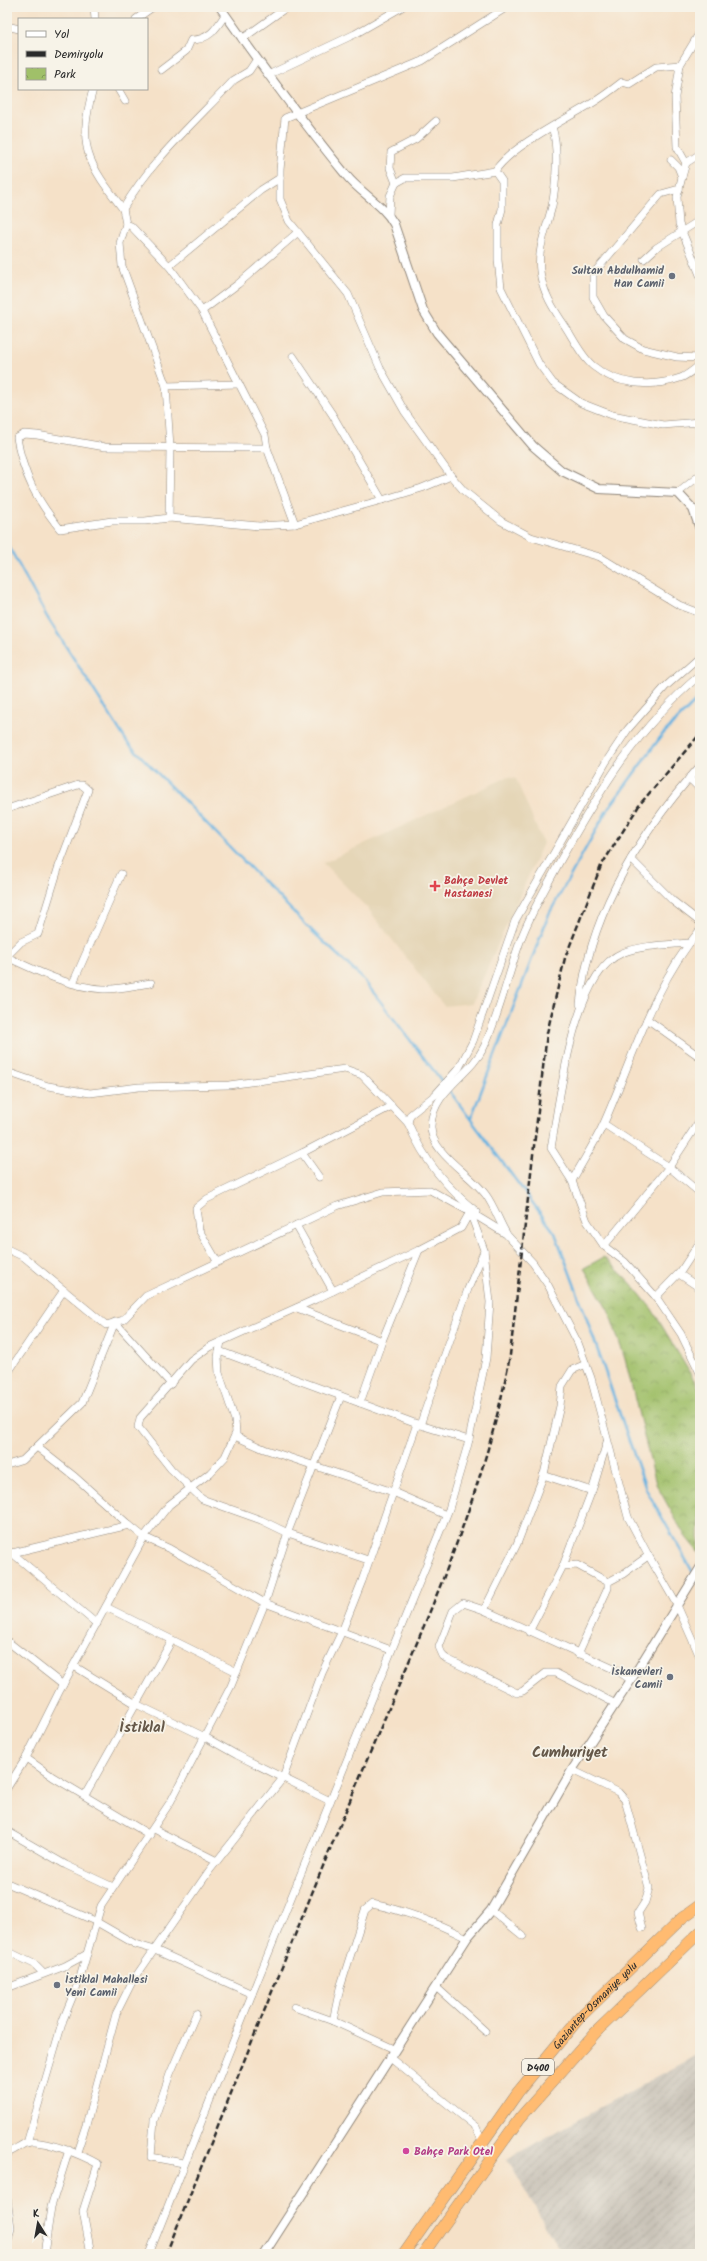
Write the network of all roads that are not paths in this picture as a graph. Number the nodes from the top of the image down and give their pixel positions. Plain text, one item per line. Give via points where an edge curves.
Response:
1 (153, 7) edge
2 (220, 7) edge
3 (286, 7) edge
4 (402, 7) edge
5 (507, 7) edge
6 (94, 8) edge
7 (226, 15) junction
8 (95, 18) edge
9 (137, 18) edge
10 (7, 26) edge
11 (18, 29) edge
12 (700, 32) edge
13 (242, 39) junction
14 (257, 59) junction
15 (680, 65) junction
16 (161, 70) dead end
17 (268, 74) junction
18 (93, 90) edge
19 (119, 90) edge
20 (125, 101) dead end
21 (295, 113) junction
22 (436, 121) dead end
23 (552, 127) junction
24 (700, 154) edge
25 (671, 160) dead end
26 (686, 163) junction
27 (495, 171) junction
28 (682, 177) junction
29 (280, 178) junction
30 (396, 183) junction
31 (679, 189) junction
32 (122, 209) junction
33 (389, 214) junction
34 (700, 220) edge
35 (126, 224) junction
36 (298, 232) junction
37 (681, 232) junction
38 (644, 260) dead end
39 (169, 266) junction
40 (700, 274) edge
41 (202, 311) junction
42 (293, 356) dead end
43 (700, 358) edge
44 (700, 365) edge
45 (238, 384) junction
46 (166, 386) junction
47 (700, 422) edge
48 (170, 447) junction
49 (267, 448) junction
50 (700, 475) edge
51 (451, 476) junction
52 (678, 493) junction
53 (382, 500) junction
54 (693, 509) junction
55 (700, 516) edge
56 (169, 518) junction
57 (295, 524) junction
58 (700, 529) edge
59 (700, 613) edge
60 (700, 656) edge
61 (700, 675) edge
62 (700, 766) edge
63 (689, 778) junction
64 (700, 789) edge
65 (7, 808) edge
66 (631, 859) junction
67 (121, 874) dead end
68 (700, 922) edge
69 (700, 930) edge
70 (688, 944) junction
71 (7, 956) edge
72 (73, 982) junction
73 (151, 983) dead end
74 (579, 1018) junction
75 (647, 1019) junction
76 (700, 1057) edge
77 (7, 1072) edge
78 (438, 1096) junction
79 (392, 1106) junction
80 (700, 1120) edge
81 (408, 1123) junction
82 (604, 1124) junction
83 (302, 1153) junction
84 (668, 1167) junction
85 (319, 1177) dead end
86 (572, 1181) junction
87 (700, 1193) edge
88 (470, 1212) junction
89 (296, 1225) junction
90 (506, 1234) junction
91 (700, 1242) edge
92 (604, 1246) junction
93 (7, 1249) edge
94 (419, 1250) junction
95 (484, 1250) junction
96 (218, 1261) junction
97 (679, 1274) junction
98 (700, 1288) edge
99 (64, 1290) junction
100 (333, 1291) junction
101 (656, 1297) junction
102 (297, 1308) junction
103 (115, 1322) junction
104 (382, 1341) junction
105 (221, 1342) junction
106 (219, 1351) junction
107 (586, 1364) junction
108 (700, 1373) edge
109 (7, 1374) edge
110 (171, 1384) junction
111 (341, 1396) junction
112 (360, 1403) junction
113 (418, 1424) junction
114 (235, 1436) junction
115 (469, 1440) junction
116 (607, 1440) junction
117 (37, 1447) junction
118 (7, 1465) edge
119 (313, 1465) junction
120 (544, 1475) junction
121 (190, 1489) junction
122 (592, 1491) junction
123 (393, 1492) junction
124 (446, 1515) junction
125 (129, 1525) junction
126 (288, 1533) junction
127 (144, 1537) junction
128 (10, 1553) edge
129 (648, 1556) junction
130 (368, 1560) junction
131 (563, 1566) junction
132 (700, 1568) edge
133 (608, 1582) junction
134 (265, 1604) junction
135 (677, 1605) junction
136 (106, 1607) junction
137 (484, 1610) junction
138 (97, 1624) junction
139 (342, 1631) junction
140 (529, 1632) junction
141 (172, 1640) junction
142 (7, 1641) edge
143 (391, 1650) junction
144 (578, 1654) junction
145 (700, 1657) edge
146 (74, 1666) junction
147 (237, 1672) junction
148 (631, 1680) junction
149 (63, 1685) junction
150 (136, 1704) junction
151 (616, 1704) junction
152 (205, 1737) junction
153 (26, 1758) junction
154 (572, 1770) junction
155 (10, 1777) edge
156 (283, 1778) junction
157 (7, 1788) edge
158 (85, 1795) junction
159 (330, 1801) junction
160 (7, 1831) edge
161 (152, 1832) junction
162 (217, 1861) junction
163 (7, 1883) edge
164 (114, 1887) junction
165 (700, 1905) edge
166 (491, 1910) junction
167 (95, 1921) junction
168 (642, 1928) dead end
169 (700, 1932) edge
170 (523, 1936) dead end
171 (467, 1938) junction
172 (155, 1950) junction
173 (7, 1951) edge
174 (87, 1954) junction
175 (43, 1973) junction
176 (436, 1987) junction
177 (7, 1988) edge
178 (252, 1994) junction
179 (294, 2007) dead end
180 (196, 2014) dead end
181 (333, 2021) junction
182 (485, 2031) dead end
183 (394, 2049) junction
184 (389, 2057) junction
185 (482, 2142) junction
186 (27, 2143) junction
187 (69, 2150) junction
188 (77, 2152) junction
189 (7, 2153) edge
190 (490, 2158) junction
191 (184, 2163) junction
192 (7, 2198) edge
193 (7, 2245) edge
194 (44, 2254) edge
195 (92, 2254) edge
196 (149, 2254) edge
197 (264, 2254) edge
198 (404, 2254) edge
199 (423, 2254) edge

1 - 9 street
2 - 7 street
3 - 13 street
4 - 17 street via 355,34
5 - 21 street via 422,61
6 - 8 street
7 - 13 street
7 - 16 street via 214,31 202,40 191,40 186,52
10 - 11 street
12 - 15 street
13 - 14 street
14 - 17 street
14 - 32 street via 249,71 234,80 161,157
15 - 23 street via 656,67 629,84 622,82 597,101
15 - 26 street via 675,97 677,147
17 - 21 street
18 - 32 street via 87,114 85,140 89,158 96,174
19 - 20 street
21 - 29 street via 285,118
21 - 33 street via 351,181
22 - 30 street via 416,139 391,152 390,168
23 - 27 street via 499,164
23 - 44 street via 555,135 556,162 552,204 542,244 539,270 542,285 554,309 593,366 624,383 652,383 680,378
24 - 26 street
25 - 28 street
26 - 28 street
27 - 30 street via 453,178 412,177
27 - 47 street via 502,181 502,209 498,225 501,288 539,364 553,383 581,403 612,415 663,425
28 - 31 street
29 - 36 street via 280,199 289,221
29 - 39 street via 260,190
30 - 33 street via 390,196
31 - 37 street via 677,197
31 - 43 street via 661,194 593,274 593,297 604,316 625,339 643,349 677,357
32 - 35 street
33 - 52 street via 423,310 437,334 533,446 562,471 599,489
34 - 37 street
35 - 39 street via 131,226
35 - 46 street via 120,244 122,266
36 - 41 street via 238,284
36 - 51 street via 348,294 380,368 405,412
37 - 38 street via 656,248
37 - 40 street
39 - 41 street
41 - 45 street
42 - 53 street via 332,414
45 - 46 street
45 - 49 street via 265,436
46 - 48 street
48 - 49 street
48 - 56 street
48 - 56 street via 105,447 24,434 17,438 29,483 39,503 60,529 112,521 146,522
49 - 57 street
50 - 52 street
51 - 53 street
51 - 59 street via 464,491 501,521 531,537 600,557 679,604
52 - 54 street
53 - 57 street
54 - 55 street
54 - 58 street
56 - 57 street via 259,526
60 - 78 street via 665,687 628,729 580,806 515,921 473,1042 459,1068
61 - 78 street via 648,725 612,772 521,937 484,1048 462,1076
62 - 63 street
63 - 64 street
63 - 66 street via 671,798
65 - 71 street via 78,785 88,790 58,869 38,934 21,942
66 - 68 street via 673,901
66 - 74 street via 601,918 588,955
67 - 72 street
69 - 70 street
70 - 74 street via 653,945 621,953 601,969 589,987
70 - 75 street
71 - 72 street via 41,973
72 - 73 street via 101,989 118,989
74 - 86 street via 571,1040 551,1148
75 - 76 street
75 - 82 street
77 - 79 street via 48,1086 90,1093 138,1087 229,1085 345,1069 362,1075
78 - 81 street via 410,1115
78 - 90 street via 431,1126 437,1146 485,1195
79 - 81 street
79 - 83 street
80 - 84 street
81 - 90 street via 428,1160 460,1199
82 - 84 street
82 - 86 street
83 - 85 street
83 - 96 street via 207,1199 196,1208 199,1230
84 - 87 street
84 - 92 street
86 - 92 street via 587,1221
88 - 89 street via 430,1190 383,1192 337,1206
88 - 90 street
88 - 94 street via 461,1228
88 - 95 street
89 - 96 street
89 - 100 street
90 - 107 street via 533,1263 548,1285
91 - 97 street
92 - 101 street via 625,1262
93 - 99 street via 24,1257
94 - 100 street
94 - 104 street
95 - 113 street
95 - 115 street via 490,1302 486,1358
96 - 103 street via 146,1296 123,1320
97 - 98 street
97 - 101 street
99 - 103 street via 106,1325
99 - 109 street
100 - 102 street
101 - 108 street via 681,1334
102 - 104 street
102 - 105 street
103 - 110 street
103 - 117 street via 82,1403
104 - 112 street
105 - 106 street
105 - 110 street via 191,1360
106 - 111 street
106 - 114 street via 219,1373 235,1420
107 - 116 street
107 - 120 street via 572,1370 562,1386 560,1406
110 - 121 street via 140,1418 138,1427
111 - 112 street
111 - 119 street
112 - 113 street
113 - 115 street
113 - 123 street
114 - 119 street via 264,1449
114 - 121 street via 225,1457
115 - 124 street
116 - 122 street
116 - 129 street via 628,1517
117 - 118 street via 23,1460
117 - 125 street
119 - 123 street
119 - 126 street
120 - 122 street
120 - 137 street via 517,1544
121 - 126 street via 202,1498
121 - 127 street via 169,1505
122 - 131 street
123 - 124 street
123 - 130 street
124 - 143 street
125 - 127 street
125 - 128 street
126 - 130 street
126 - 134 street
127 - 134 street via 170,1549
127 - 136 street
128 - 138 street
129 - 133 street
129 - 135 street
130 - 139 street
131 - 133 street via 577,1565
131 - 140 street
132 - 135 street
133 - 144 street via 608,1588
134 - 139 street
134 - 147 street
135 - 145 street
135 - 148 street
136 - 138 street
136 - 141 street
137 - 140 street
137 - 151 street via 468,1604 457,1607 441,1638 439,1647 443,1656 517,1693 523,1692 546,1673 556,1674
138 - 146 street
139 - 143 street
139 - 156 street via 322,1673
140 - 144 street
141 - 147 street
141 - 150 street
142 - 149 street
143 - 159 street
144 - 148 street via 618,1671
146 - 149 street
146 - 150 street
147 - 152 street
148 - 151 street
149 - 153 street
150 - 152 street
150 - 158 street
151 - 154 street
152 - 156 street
152 - 161 street
153 - 155 street
153 - 158 street
154 - 166 street
154 - 168 street via 618,1792 625,1800 649,1888 638,1913
155 - 157 street
156 - 159 street
156 - 162 street
158 - 161 street
159 - 178 street
160 - 164 street via 66,1865
161 - 162 street
161 - 164 street
162 - 172 street
163 - 167 street
164 - 167 street via 101,1906
165 - 185 highway, Gaziantep-Osmaniye yolu / D400 via 682,1918 580,2017 518,2092
166 - 170 street
166 - 171 street
167 - 172 street via 135,1944
167 - 174 street
169 - 190 highway, Gaziantep-Osmaniye yolu / D400 via 596,2032 520,2118
171 - 176 street
171 - 181 street via 428,1919 399,1909 372,1904 365,1910 340,1988
172 - 178 street
172 - 188 street via 132,1982 116,2014
173 - 175 street via 34,1964
174 - 175 street via 65,1966
174 - 186 street via 63,2020
175 - 177 street
176 - 182 street
176 - 183 street
178 - 191 street
179 - 181 street
180 - 191 street via 170,2074 154,2120 151,2157
181 - 183 street
183 - 184 street
184 - 185 street via 476,2127
184 - 197 street
185 - 190 street
185 - 198 highway, Gaziantep-Osmaniye yolu / D400
186 - 187 street
186 - 189 street
187 - 188 street
187 - 194 street via 51,2207
188 - 195 street via 98,2164 83,2211
190 - 199 highway, Gaziantep-Osmaniye yolu / D400
191 - 196 street
192 - 193 street via 11,2228

